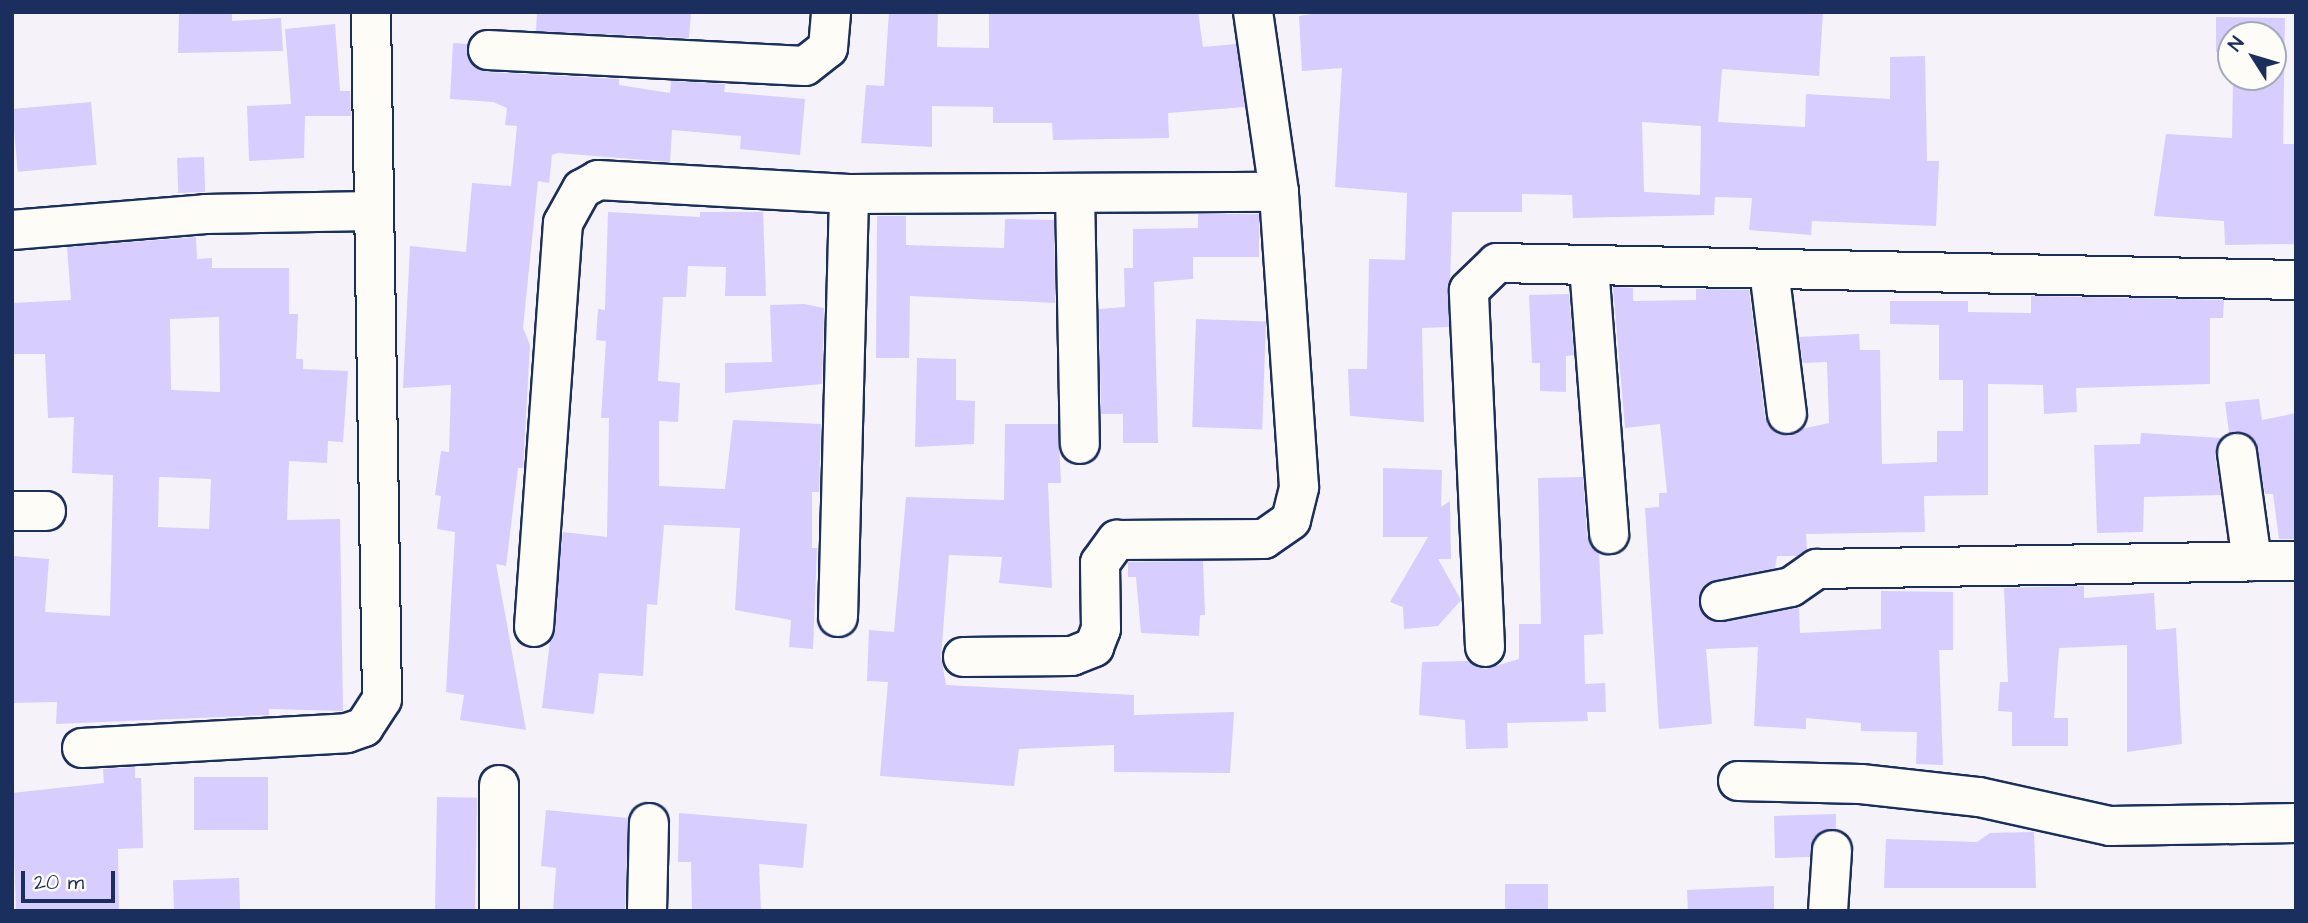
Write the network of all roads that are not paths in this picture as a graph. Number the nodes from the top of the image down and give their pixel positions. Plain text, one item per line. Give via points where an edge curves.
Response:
1 (371, 12) edge
2 (831, 12) edge
3 (1253, 12) edge
4 (488, 50) dead end
5 (1279, 192) junction
6 (1075, 193) junction
7 (849, 194) junction
8 (372, 211) junction
9 (12, 230) edge
10 (1589, 266) junction
11 (1769, 270) junction
12 (2296, 280) edge
13 (1787, 414) dead end
14 (1080, 444) dead end
15 (2237, 453) dead end
16 (1609, 534) dead end
17 (2252, 561) junction
18 (2296, 561) edge
19 (1720, 601) dead end
20 (838, 617) dead end
21 (534, 627) dead end
22 (1485, 647) dead end
23 (963, 657) dead end
24 (82, 748) dead end
25 (1738, 781) dead end
26 (499, 785) dead end
27 (649, 823) dead end
28 (2296, 823) edge
29 (1832, 850) dead end
30 (499, 911) edge
31 (648, 911) edge
32 (1828, 911) edge

1 - 8 street
2 - 4 street via 828,48 805,66
3 - 5 street
5 - 6 street
5 - 23 street via 1299,487 1291,520 1264,539 1117,540 1100,563 1101,629 1094,647 1072,656
6 - 7 street
6 - 14 street
7 - 20 street
7 - 21 street via 598,180 570,202 563,223
8 - 9 street via 205,214
8 - 24 street via 382,678 375,717 347,733
10 - 11 street
10 - 16 street
10 - 22 street via 1497,263 1469,290
11 - 12 street
11 - 13 street
15 - 17 street
17 - 18 street
17 - 19 street via 1817,569 1791,587
25 - 28 street via 1861,784 1979,797 2110,826
26 - 30 street
27 - 31 street
29 - 32 street

